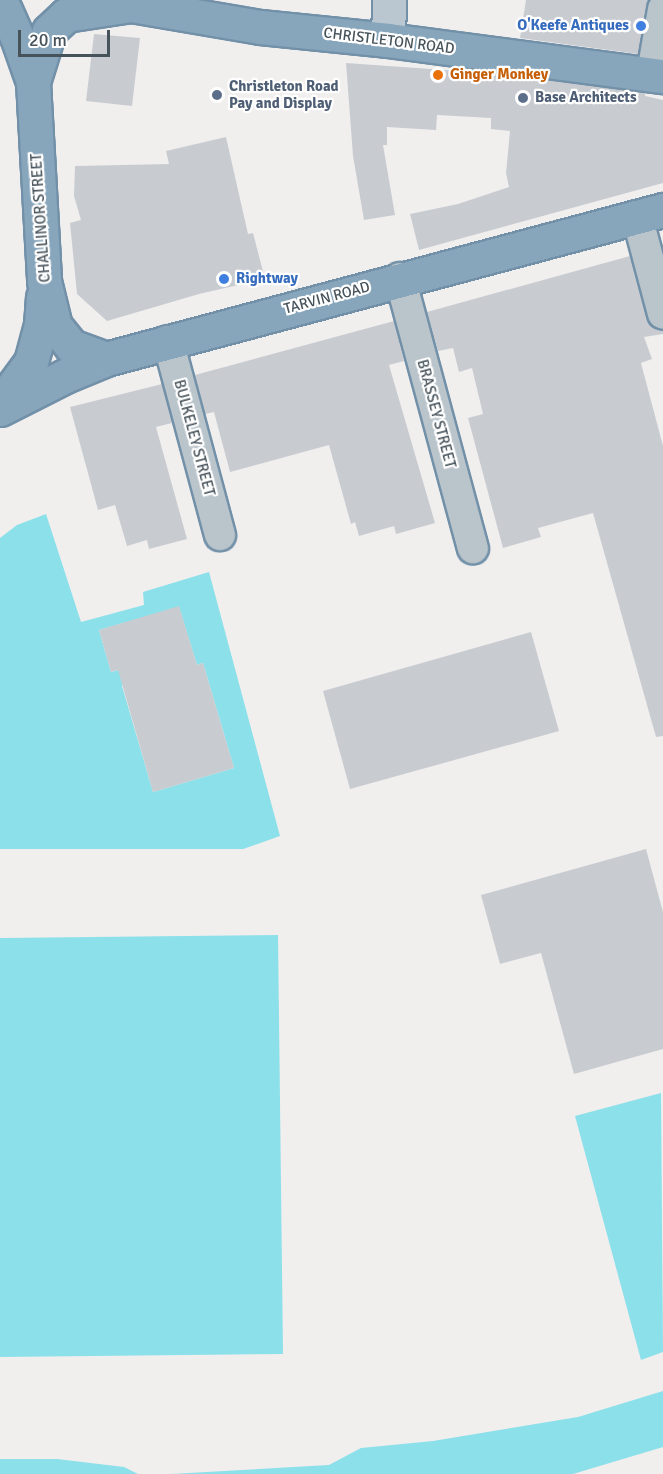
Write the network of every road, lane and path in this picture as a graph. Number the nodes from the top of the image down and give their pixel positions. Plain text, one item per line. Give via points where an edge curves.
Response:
1 (389, 0) edge
2 (124, 3) edge
3 (0, 6) edge
4 (663, 9) edge
5 (388, 40) junction
6 (658, 75) edge
7 (33, 82) junction
8 (650, 213) edge
9 (400, 278) junction
10 (44, 281) junction
11 (663, 314) edge
12 (168, 341) junction
13 (106, 359) junction
14 (0, 404) edge
15 (0, 410) edge
16 (220, 535) dead end
17 (473, 548) dead end

1 - 5 main road
2 - 5 highway, CHRISTLETON ROAD via 260,27
2 - 7 highway, CHALLINOR STREET via 66,15 49,31
3 - 7 highway, CHALLINOR STREET via 19,42
4 - 6 street
5 - 6 highway, CHRISTLETON ROAD
7 - 10 highway, CHALLINOR STREET
8 - 9 highway, TARVIN ROAD
8 - 11 street
9 - 12 highway, TARVIN ROAD
9 - 17 street, BRASSEY STREET
10 - 13 highway, CHALLINOR STREET via 55,326 71,346
10 - 14 highway via 41,325 32,362
12 - 13 highway, TARVIN ROAD
12 - 16 street, BULKELEY STREET
13 - 15 highway, TARVIN ROAD

